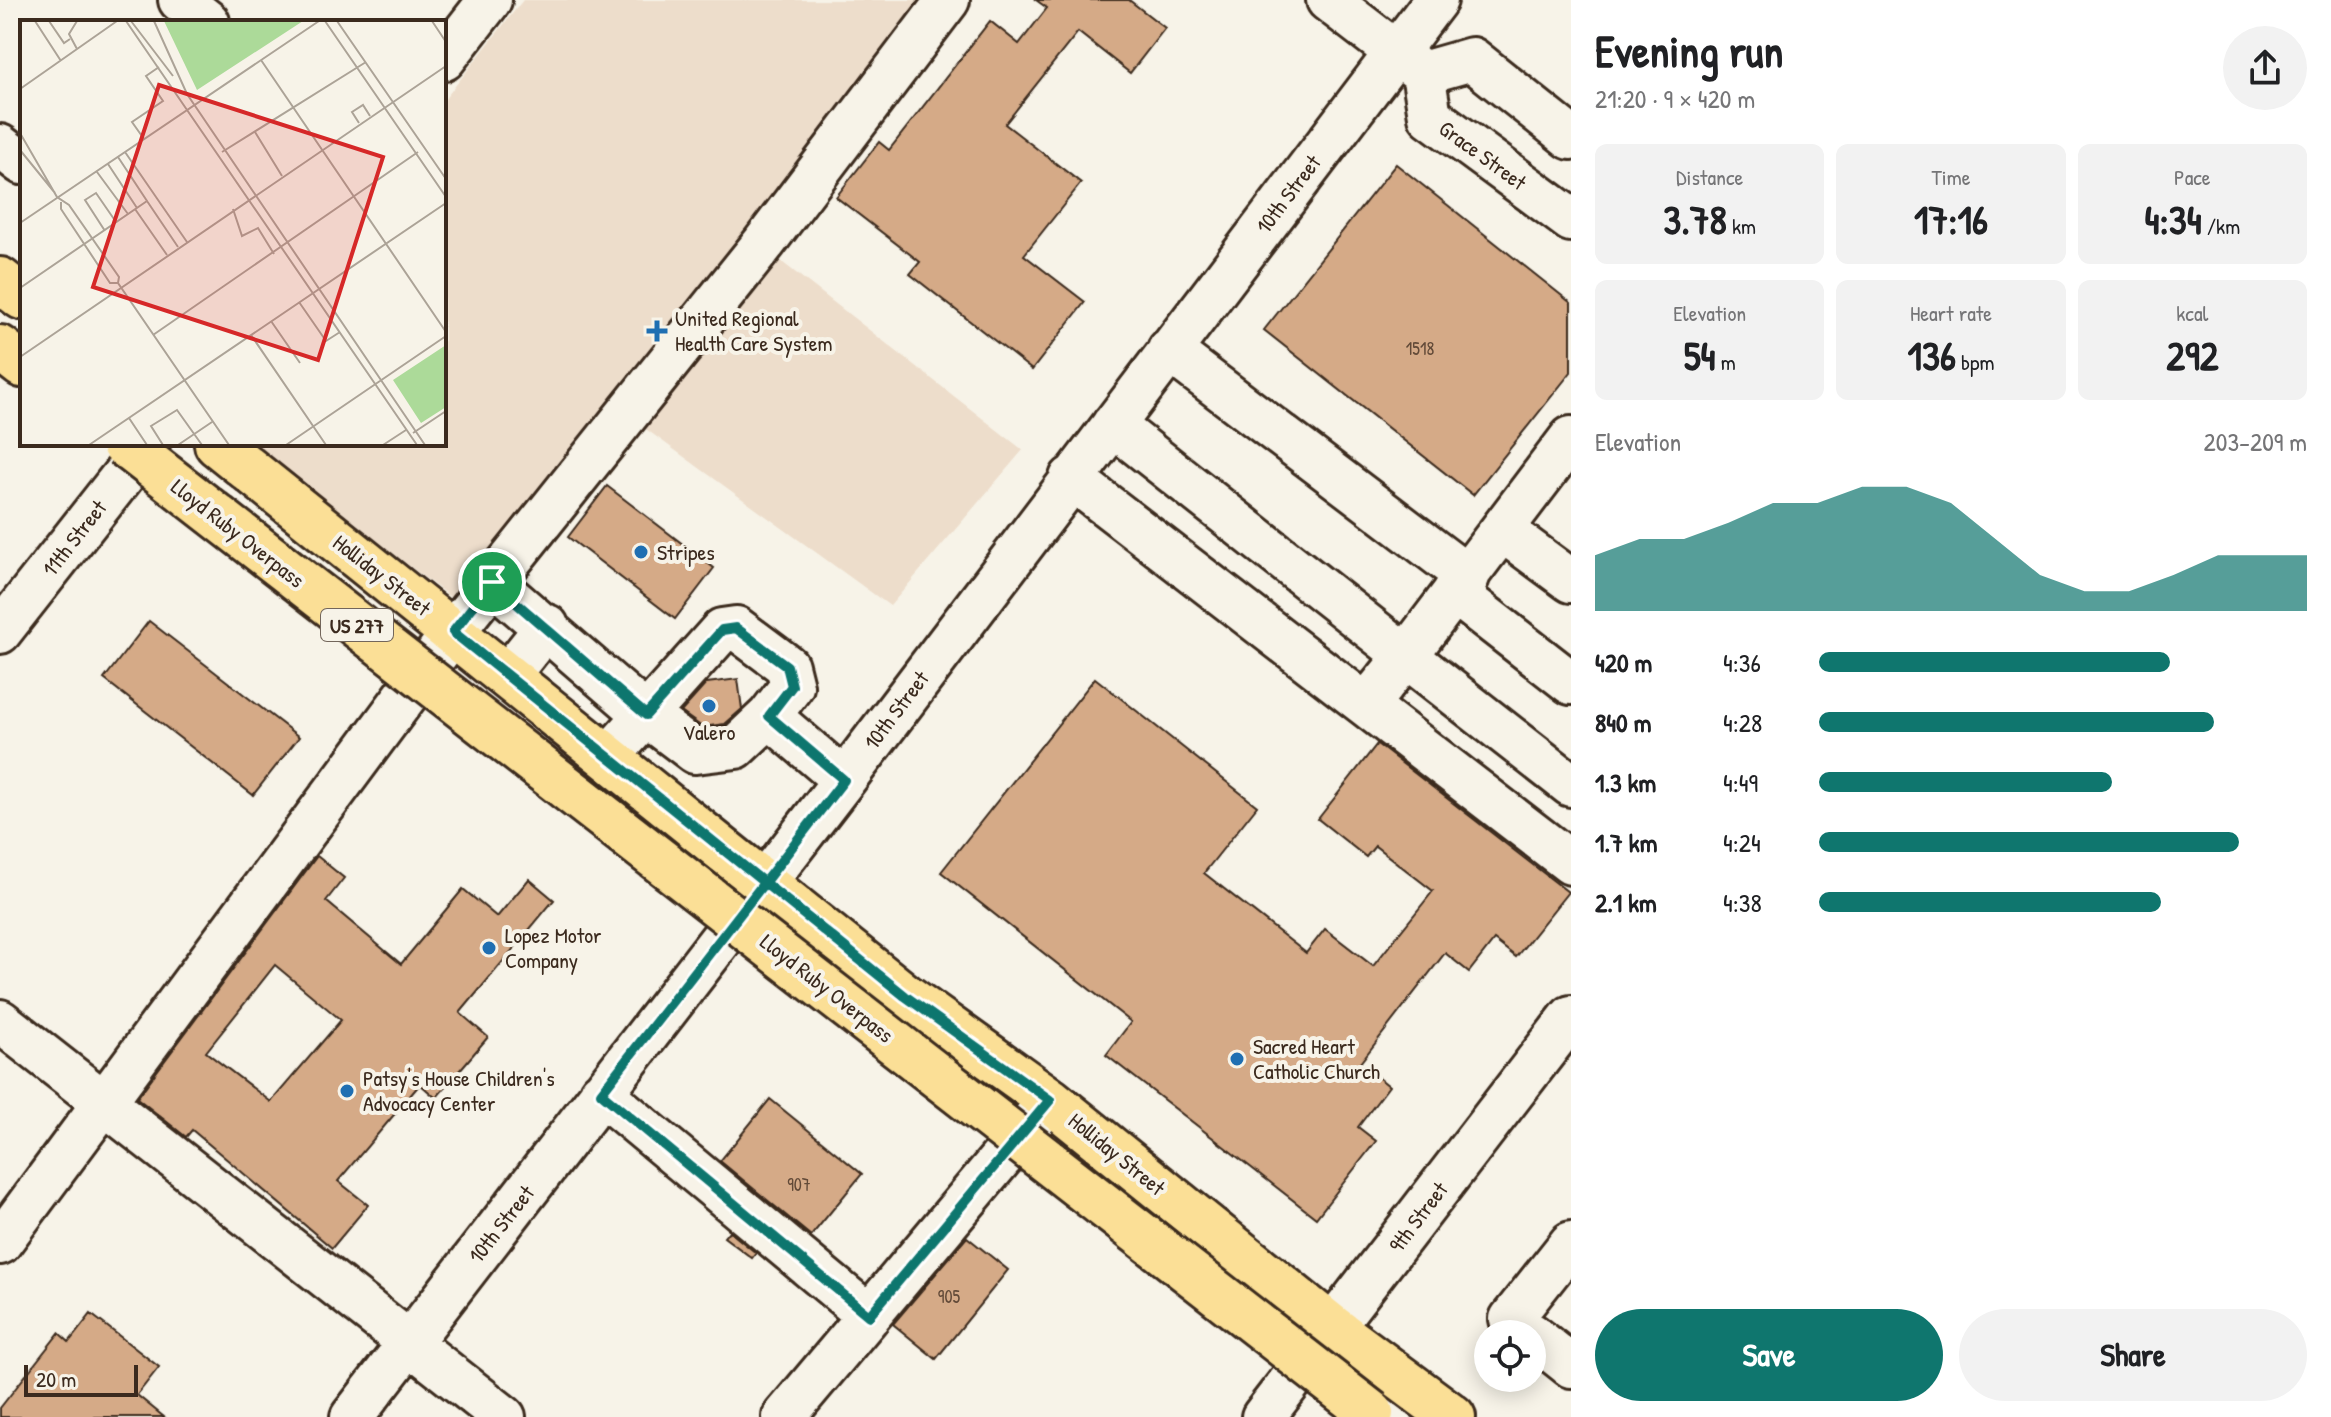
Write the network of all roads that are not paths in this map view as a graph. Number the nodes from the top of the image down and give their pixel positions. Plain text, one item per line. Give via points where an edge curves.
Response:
1 (180, 0) edge
2 (948, 0) edge
3 (1328, 0) edge
4 (1436, 0) edge
5 (470, 7) edge
6 (205, 20) edge
7 (446, 55) edge
8 (1410, 63) junction
9 (1571, 138) edge
10 (0, 146) edge
11 (20, 161) edge
12 (1571, 220) edge
13 (0, 280) edge
14 (20, 295) edge
15 (0, 348) edge
16 (1169, 350) junction
17 (20, 363) edge
18 (1113, 425) junction
19 (127, 446) edge
20 (146, 446) edge
21 (220, 446) edge
22 (1567, 452) edge
23 (1071, 478) junction
24 (1502, 530) junction
25 (1571, 581) edge
26 (492, 582) junction
27 (1461, 585) junction
28 (547, 626) junction
29 (0, 632) edge
30 (453, 632) junction
31 (1406, 656) junction
32 (508, 675) junction
33 (1571, 683) edge
34 (1366, 705) junction
35 (646, 715) junction
36 (769, 716) junction
37 (609, 756) junction
38 (844, 780) junction
39 (1571, 785) edge
40 (1571, 863) edge
41 (765, 880) junction
42 (0, 1021) edge
43 (1566, 1035) edge
44 (601, 1093) junction
45 (1050, 1100) junction
46 (104, 1103) junction
47 (0, 1243) edge
48 (1571, 1243) edge
49 (869, 1316) junction
50 (1512, 1320) edge
51 (1333, 1328) junction
52 (408, 1343) junction
53 (1546, 1347) edge
54 (1571, 1366) edge
55 (1374, 1416) edge
56 (352, 1417) edge
57 (504, 1417) edge
58 (784, 1417) edge
59 (1263, 1417) edge
60 (1453, 1417) edge

1 - 6 street
2 - 26 street via 764,243
3 - 8 street
4 - 8 street, 10th Street
5 - 7 street
8 - 9 street via 1472,59
8 - 12 street, Grace Street via 1430,116
8 - 16 street, 10th Street
10 - 11 street
13 - 14 main road
15 - 17 main road
16 - 18 street, 10th Street
16 - 27 street
18 - 23 street, 10th Street
18 - 31 street
19 - 55 main road, Lloyd Ruby Overpass / US 277, bridge
20 - 29 street, 11th Street
21 - 30 main road, Holliday Street
22 - 24 street
23 - 34 street
23 - 38 street, 10th Street
24 - 25 street
24 - 27 street
26 - 28 street
26 - 30 street
27 - 31 street
27 - 33 street
28 - 32 street
28 - 35 street
30 - 32 main road, Holliday Street
30 - 46 street
31 - 34 street
31 - 39 street
32 - 37 main road, Holliday Street
34 - 40 street
35 - 36 street via 695,752 736,747
35 - 36 street via 722,630 736,628 787,666 792,686
35 - 37 street
36 - 38 street
37 - 41 main road, Holliday Street
38 - 41 street, 10th Street
41 - 44 street, 10th Street
41 - 45 main road, Holliday Street via 905,996
42 - 46 street
43 - 51 street, 9th Street
44 - 49 street
44 - 52 street, 10th Street
45 - 49 street
45 - 51 main road, Holliday Street
46 - 47 street
46 - 52 street
48 - 50 street
49 - 58 street
51 - 59 street, 9th Street
51 - 60 main road, Holliday Street
52 - 56 street, 10th Street
52 - 57 street
53 - 54 street

